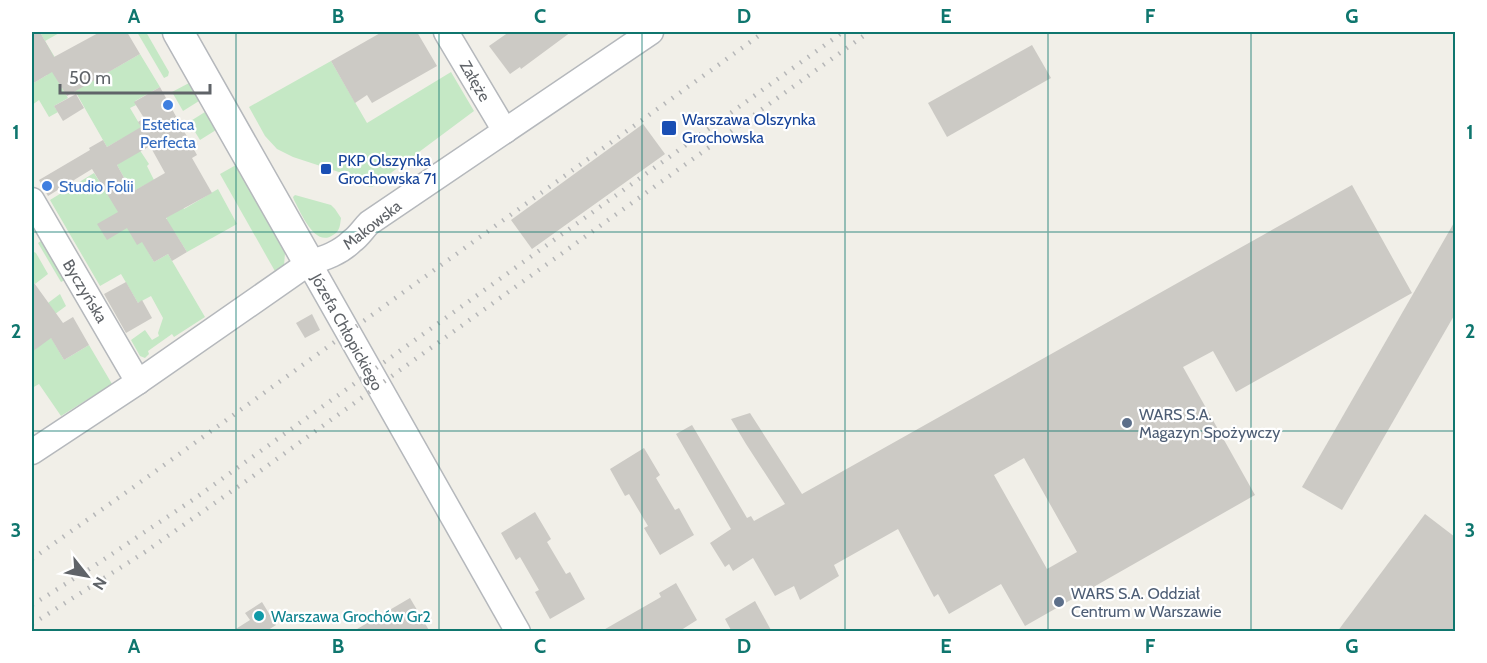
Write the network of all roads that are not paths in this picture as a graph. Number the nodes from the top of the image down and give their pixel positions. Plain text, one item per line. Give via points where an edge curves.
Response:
1 (178, 32) edge
2 (446, 32) edge
3 (651, 32) edge
4 (505, 131) junction
5 (34, 210) edge
6 (309, 263) junction
7 (138, 382) junction
8 (32, 452) edge
9 (518, 632) edge

1 - 6 street, Józefa Chłopickiego
2 - 4 street, Załęże
3 - 4 street, Makowska
4 - 6 street, Makowska via 369,223 344,248
5 - 7 street, Byczyńska
6 - 7 street, Makowska
6 - 9 street, Józefa Chłopickiego
7 - 8 street, Makowska

